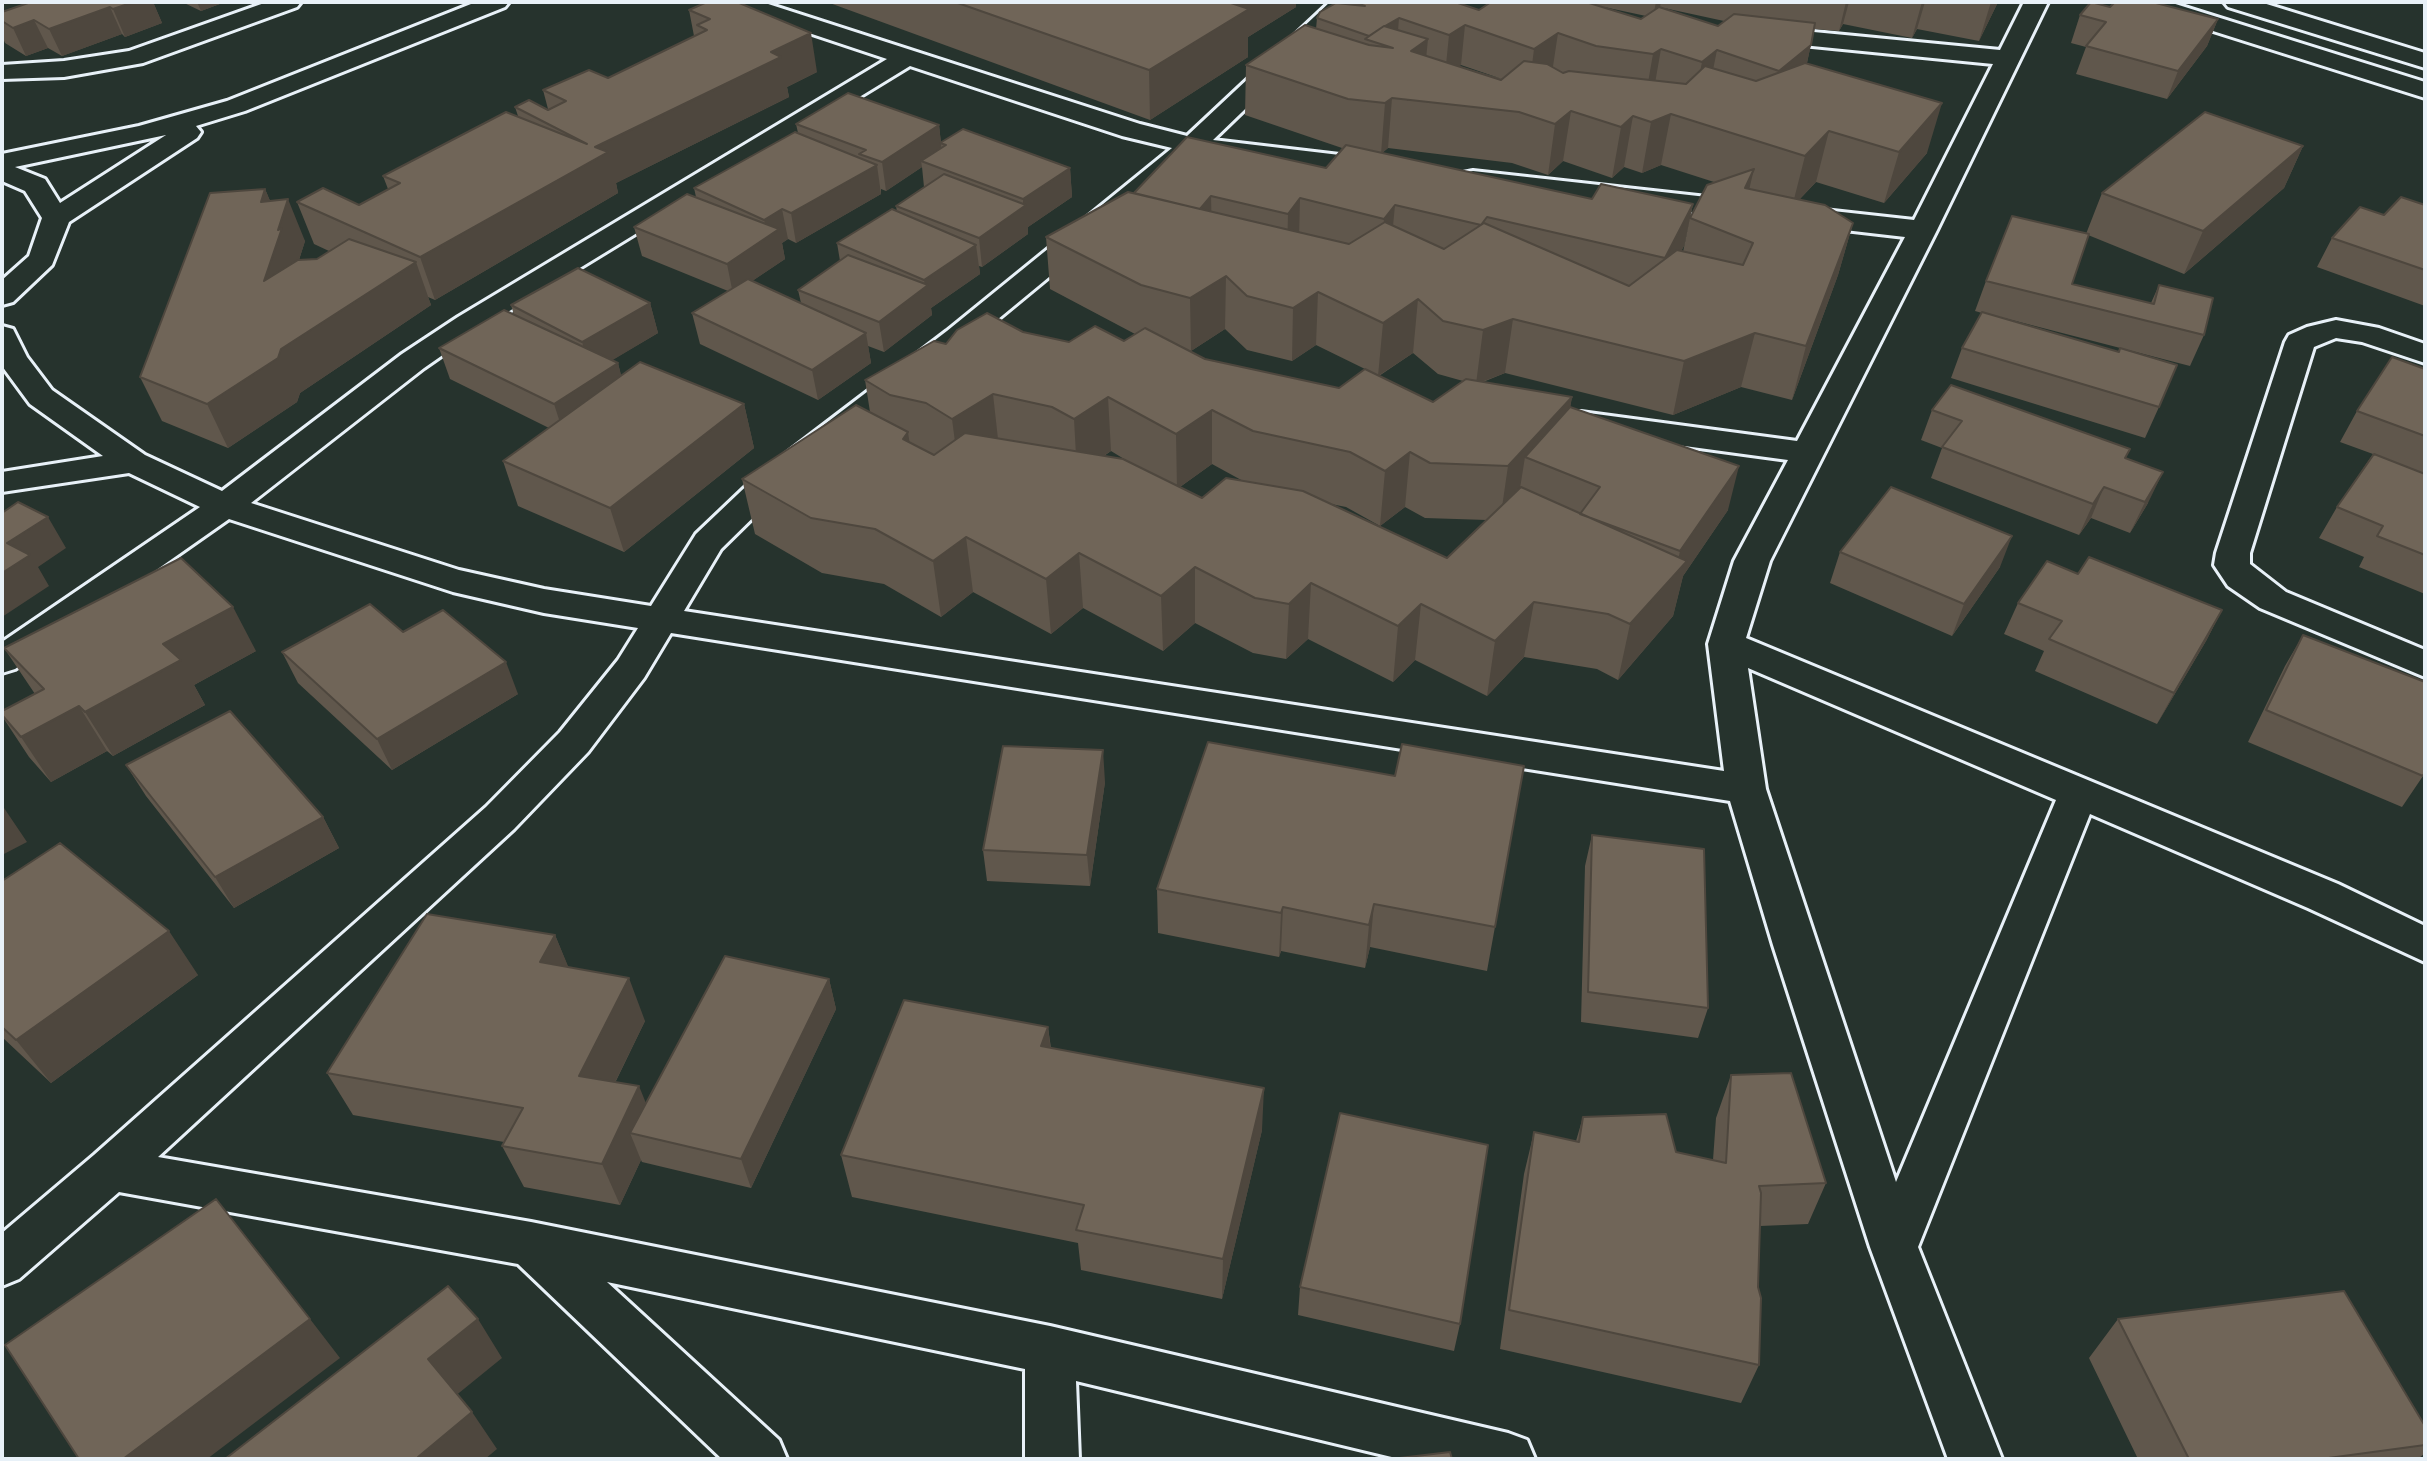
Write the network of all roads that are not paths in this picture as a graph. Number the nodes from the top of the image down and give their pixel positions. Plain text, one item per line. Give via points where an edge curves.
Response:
1 (289, 2) edge
2 (497, 2) edge
3 (739, 2) edge
4 (1344, 2) edge
5 (1440, 2) edge
6 (2036, 2) edge
7 (2145, 2) edge
8 (2236, 2) edge
9 (1565, 14) edge
10 (1745, 32) edge
11 (909, 57) junction
12 (2009, 58) junction
13 (2425, 61) edge
14 (2, 72) edge
15 (2425, 90) edge
16 (236, 106) junction
17 (1192, 145) junction
18 (2, 162) edge
19 (2, 172) edge
20 (1413, 172) edge
21 (1454, 176) edge
22 (56, 218) junction
23 (1923, 230) junction
24 (2, 296) edge
25 (2, 335) edge
26 (958, 337) junction
27 (999, 343) edge
28 (2425, 354) edge
29 (2, 386) edge
30 (41, 397) junction
31 (1548, 418) edge
32 (1808, 453) junction
33 (133, 462) junction
34 (2, 482) edge
35 (225, 506) junction
36 (661, 618) junction
37 (1726, 644) junction
38 (2, 660) edge
39 (2425, 664) edge
40 (1746, 789) junction
41 (2079, 793) junction
42 (2425, 945) edge
43 (111, 1170) junction
44 (531, 1244) junction
45 (1894, 1247) junction
46 (2, 1263) edge
47 (1050, 1350) junction
48 (760, 1459) edge
49 (1052, 1459) edge
50 (1508, 1459) edge
51 (1975, 1459) edge

1 - 14 street via 134,58 78,68
2 - 16 street
3 - 11 street
4 - 17 street
5 - 9 street
6 - 12 street
7 - 15 street
8 - 13 street
10 - 12 street
11 - 17 street via 1131,130
11 - 35 street via 413,360
12 - 23 street
16 - 18 street via 143,133
16 - 22 street via 187,132
17 - 20 street
17 - 26 street
19 - 22 street via 35,185
21 - 23 street
22 - 24 street via 42,258
23 - 32 street
25 - 30 street via 12,358
26 - 27 street
26 - 36 street via 770,482 708,542
28 - 39 street via 2368,334 2336,329 2300,342 2232,565 2241,578 2273,600
29 - 30 street
30 - 33 street
31 - 32 street
32 - 37 street via 1752,561
33 - 34 street
33 - 35 street
35 - 36 street via 453,580 544,601
35 - 38 street
36 - 40 street
36 - 43 street via 631,669 574,742 500,818
37 - 40 street
37 - 41 street
40 - 45 street
41 - 42 street via 2323,896
41 - 45 street
43 - 44 street
43 - 46 street
44 - 47 street
44 - 48 street
45 - 51 street
47 - 49 street
47 - 50 street

